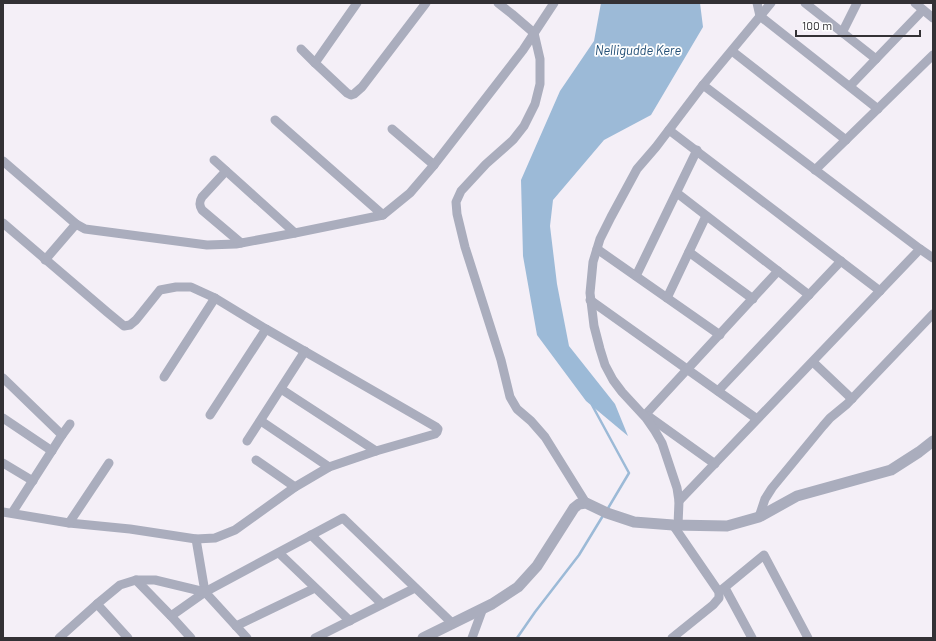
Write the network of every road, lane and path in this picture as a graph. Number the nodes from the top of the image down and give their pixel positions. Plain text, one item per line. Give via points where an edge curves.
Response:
1 (357, 3) edge
2 (426, 3) edge
3 (498, 3) edge
4 (554, 3) edge
5 (757, 3) edge
6 (771, 3) edge
7 (805, 3) edge
8 (857, 3) edge
9 (914, 3) edge
10 (815, 6) edge
11 (923, 10) junction
12 (760, 16) junction
13 (933, 18) edge
14 (534, 33) junction
15 (842, 33) junction
16 (301, 49) dead end
17 (732, 51) junction
18 (933, 55) edge
19 (876, 59) junction
20 (315, 63) junction
21 (703, 85) junction
22 (850, 86) junction
23 (878, 109) junction
24 (275, 120) dead end
25 (392, 129) dead end
26 (669, 130) junction
27 (846, 140) junction
28 (697, 150) junction
29 (214, 160) dead end
30 (3, 161) edge
31 (434, 165) junction
32 (815, 170) junction
33 (226, 171) junction
34 (677, 193) junction
35 (383, 215) junction
36 (706, 216) junction
37 (3, 223) edge
38 (76, 224) junction
39 (295, 233) junction
40 (241, 243) junction
41 (597, 249) junction
42 (920, 249) junction
43 (689, 252) junction
44 (933, 258) edge
45 (45, 260) junction
46 (841, 261) junction
47 (778, 271) junction
48 (636, 276) junction
49 (880, 291) junction
50 (809, 295) junction
51 (215, 298) junction
52 (668, 298) junction
53 (753, 299) junction
54 (590, 300) junction
55 (933, 314) edge
56 (266, 329) junction
57 (720, 335) junction
58 (305, 351) junction
59 (812, 362) junction
60 (688, 369) junction
61 (164, 377) dead end
62 (3, 378) edge
63 (281, 388) junction
64 (718, 391) junction
65 (852, 399) junction
66 (635, 406) junction
67 (646, 414) junction
68 (210, 416) dead end
69 (3, 418) edge
70 (757, 419) junction
71 (261, 420) junction
72 (70, 424) dead end
73 (62, 435) junction
74 (933, 440) edge
75 (247, 441) dead end
76 (52, 451) junction
77 (376, 451) junction
78 (256, 460) dead end
79 (3, 463) edge
80 (109, 464) dead end
81 (715, 464) junction
82 (328, 467) junction
83 (32, 481) junction
84 (295, 487) junction
85 (679, 501) junction
86 (586, 503) junction
87 (3, 512) edge
88 (12, 514) junction
89 (759, 517) junction
90 (69, 523) junction
91 (676, 525) junction
92 (311, 535) junction
93 (196, 539) junction
94 (279, 553) junction
95 (136, 580) junction
96 (315, 588) junction
97 (415, 588) junction
98 (722, 590) junction
99 (205, 592) junction
100 (97, 604) junction
101 (382, 604) junction
102 (483, 608) junction
103 (171, 616) junction
104 (350, 621) junction
105 (453, 624) junction
106 (236, 626) junction
107 (750, 637) edge
108 (59, 638) edge
109 (127, 638) edge
110 (191, 638) edge
111 (246, 638) edge
112 (315, 638) edge
113 (423, 638) edge
114 (472, 638) edge
115 (672, 638) edge
116 (808, 638) edge

1 - 20 street
2 - 20 street via 354,94 346,93
3 - 14 street
4 - 14 street
5 - 12 street
6 - 12 street
7 - 10 street
8 - 15 street
9 - 11 street
10 - 15 street
11 - 13 street
11 - 19 street
12 - 17 street
12 - 22 street
14 - 31 street
14 - 86 street via 540,59 540,84 535,104 524,126 461,191 456,202 457,214 510,397 517,409 545,437
15 - 19 street
16 - 20 street
17 - 21 street
17 - 27 street
18 - 23 street
19 - 22 street
21 - 26 street
21 - 32 street
22 - 23 street
23 - 27 street
24 - 35 street
25 - 31 street
26 - 28 street
26 - 41 street via 637,169
27 - 32 street
28 - 34 street
28 - 46 street
29 - 33 street
30 - 38 street
31 - 35 street via 410,193
32 - 42 street
33 - 39 street
33 - 40 street via 202,197 200,206
34 - 36 street
34 - 48 street
35 - 39 street
36 - 43 street
36 - 47 street
37 - 45 street
38 - 40 street via 85,229 207,245
38 - 45 street
39 - 40 street
41 - 48 street
41 - 54 street via 593,262
42 - 44 street
42 - 49 street
43 - 52 street
43 - 53 street
45 - 51 street via 124,326 136,320 160,290 191,287
46 - 49 street
46 - 50 street
47 - 50 street
47 - 53 street
48 - 52 street
49 - 59 street
50 - 64 street
51 - 56 street
51 - 61 street
52 - 57 street
53 - 57 street
54 - 60 street
54 - 66 street via 594,326 606,365 613,380
55 - 65 street
56 - 58 street
56 - 68 street
57 - 60 street
58 - 63 street
58 - 77 street via 438,430 435,434
59 - 65 street
59 - 70 street
60 - 64 street
60 - 67 street
62 - 73 street
63 - 71 street
63 - 77 street
64 - 70 street
65 - 89 street via 830,418 772,488 765,498
66 - 67 street
66 - 85 street via 656,431 662,443
67 - 81 street
69 - 76 street
70 - 81 street
71 - 75 street
71 - 82 street
72 - 73 street
73 - 76 street
74 - 89 street via 891,470 797,496
76 - 83 street
77 - 82 street
78 - 84 street
79 - 83 street
80 - 90 street
81 - 85 street
82 - 84 street
83 - 88 street
84 - 93 street via 235,530 216,538
85 - 91 street
86 - 91 street via 634,522
86 - 102 street via 574,508 537,566 518,587
87 - 88 street
88 - 90 street
89 - 91 street via 727,526
90 - 93 street
91 - 98 street
92 - 94 street
92 - 97 street via 343,518
92 - 101 street
93 - 99 street
94 - 96 street
94 - 99 street
95 - 99 street via 155,580
95 - 100 street via 120,585
95 - 103 street
96 - 104 street
96 - 106 street
97 - 101 street
97 - 105 street
98 - 107 street
98 - 115 street via 713,605
98 - 116 street via 764,555
99 - 103 street
99 - 106 street
100 - 108 street
100 - 109 street
101 - 104 street
102 - 105 street
102 - 114 street
103 - 110 street
104 - 112 street
105 - 113 street
106 - 111 street

